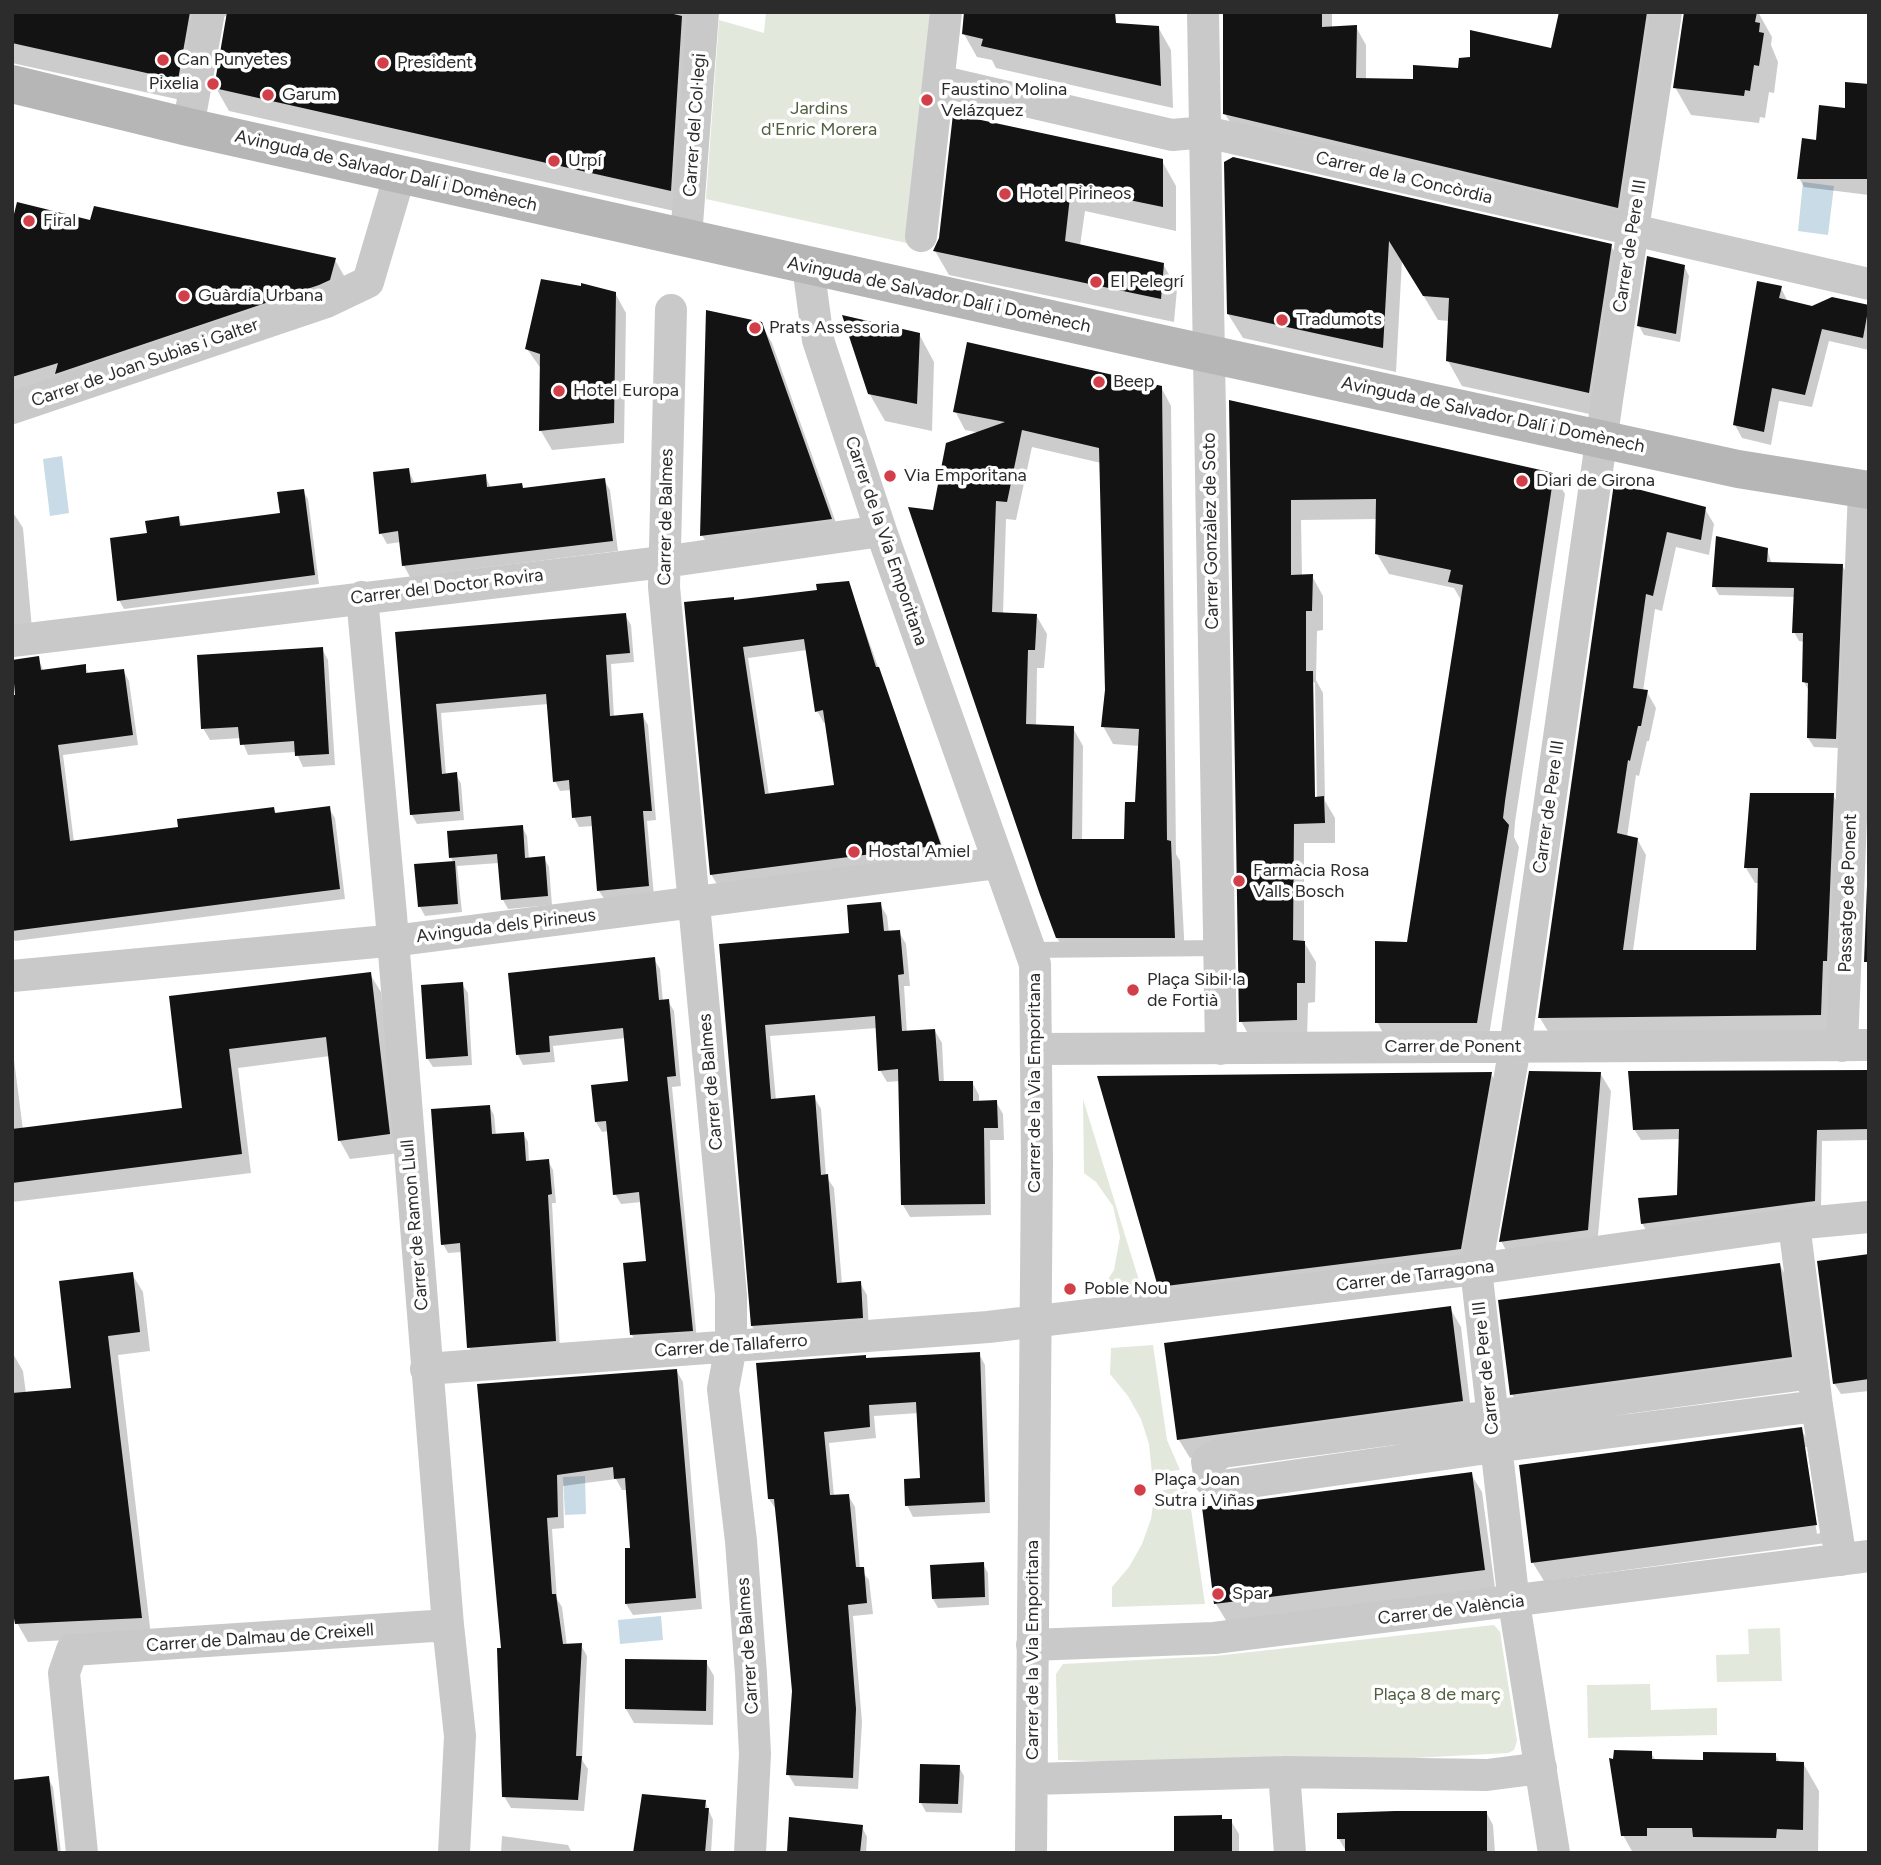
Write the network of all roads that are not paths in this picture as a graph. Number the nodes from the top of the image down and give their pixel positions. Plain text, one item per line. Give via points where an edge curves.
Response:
1 (209, 12) edge
2 (703, 12) edge
3 (946, 12) edge
4 (1203, 12) edge
5 (1666, 12) edge
6 (939, 81) junction
7 (12, 84) edge
8 (188, 127) junction
9 (1206, 132) junction
10 (400, 174) junction
11 (1632, 230) junction
12 (921, 236) dead end
13 (686, 237) junction
14 (808, 266) junction
15 (1869, 284) edge
16 (671, 310) dead end
17 (1207, 353) junction
18 (12, 408) edge
19 (1601, 438) junction
20 (1866, 490) edge
21 (881, 531) junction
22 (663, 562) junction
23 (362, 597) junction
24 (12, 641) edge
25 (998, 863) junction
26 (696, 902) junction
27 (393, 940) junction
28 (1219, 948) junction
29 (1030, 950) junction
30 (12, 976) edge
31 (1856, 1045) edge
32 (1515, 1048) junction
33 (1037, 1049) junction
34 (1220, 1049) junction
35 (1869, 1217) edge
36 (1794, 1224) junction
37 (1476, 1269) junction
38 (1035, 1320) junction
39 (731, 1346) junction
40 (426, 1369) junction
41 (1813, 1373) junction
42 (1817, 1406) junction
43 (1491, 1416) junction
44 (1494, 1447) junction
45 (1855, 1558) edge
46 (1514, 1603) junction
47 (447, 1625) junction
48 (1032, 1645) junction
49 (1541, 1768) junction
50 (1284, 1772) junction
51 (1032, 1779) junction
52 (82, 1853) edge
53 (454, 1853) edge
54 (750, 1853) edge
55 (1031, 1853) edge
56 (1290, 1853) edge
57 (1554, 1853) edge

1 - 8 street
2 - 13 street, Carrer del Col·legi
3 - 6 street
4 - 9 street, Carrer Gonzàlez de Soto
5 - 11 street, Carrer de Pere III
6 - 9 street, Carrer de la Concòrdia via 1172,135
6 - 12 street
7 - 8 main road, Avinguda de Salvador Dalí i Domènech
8 - 10 main road, Avinguda de Salvador Dalí i Domènech
9 - 11 street, Carrer de la Concòrdia
9 - 17 street, Carrer Gonzàlez de Soto
10 - 13 main road, Avinguda de Salvador Dalí i Domènech
10 - 18 street, Carrer de Joan Subias i Galter via 368,282 326,302
11 - 15 street, Carrer de la Concòrdia
11 - 19 street, Carrer de Pere III
13 - 14 main road, Avinguda de Salvador Dalí i Domènech
14 - 17 main road, Avinguda de Salvador Dalí i Domènech
14 - 21 street, Carrer de la Via Emporitana via 818,340
16 - 22 street, Carrer de Balmes
17 - 19 main road, Avinguda de Salvador Dalí i Domènech
17 - 28 street, Carrer Gonzàlez de Soto
19 - 20 main road, Avinguda de Salvador Dalí i Domènech via 1775,476
19 - 32 street, Carrer de Pere III
20 - 31 street, Passatge de Ponent
21 - 22 street, Carrer del Doctor Rovira
21 - 25 street, Carrer de la Via Emporitana
22 - 23 street, Carrer del Doctor Rovira
22 - 26 street, Carrer de Balmes
23 - 24 street, Carrer del Doctor Rovira
23 - 27 street, Carrer de Ramon Llull
25 - 26 street, Avinguda dels Pirineus
25 - 29 street, Carrer de la Via Emporitana
26 - 27 street, Avinguda dels Pirineus
26 - 39 street, Carrer de Balmes via 731,1296
27 - 30 street, Avinguda dels Pirineus
27 - 40 street, Carrer de Ramon Llull
28 - 29 lane
28 - 34 street, Carrer Gonzàlez de Soto
29 - 33 street, Carrer de la Via Emporitana via 1035,964
31 - 32 street, Carrer de Ponent
32 - 34 street, Carrer de Ponent
32 - 37 street, Carrer de Pere III
33 - 34 street, Carrer de Ponent
33 - 38 street, Carrer de la Via Emporitana
35 - 36 street, Carrer de Tarragona
36 - 37 street, Carrer de Tarragona
36 - 41 street
37 - 38 street, Carrer de Tarragona
37 - 43 street, Carrer de Pere III
38 - 39 street, Carrer de Tallaferro
38 - 48 street, Carrer de la Via Emporitana
39 - 40 street, Carrer de Tallaferro
39 - 54 street, Carrer de Balmes via 723,1389 751,1674 755,1754
40 - 47 street, Carrer de Ramon Llull
41 - 42 street
41 - 43 street
42 - 44 street
42 - 45 street
43 - 44 street, Carrer de Pere III
43 - 44 street via 1223,1452 1208,1461 1210,1480 1222,1486
44 - 46 street, Carrer de Pere III
45 - 46 street, Carrer de València
46 - 48 street, Carrer de València via 1214,1638
46 - 49 street, Carrer de Pere III
47 - 52 street, Carrer de Dalmau de Creixell via 72,1650 64,1674
47 - 53 street, Carrer de Ramon Llull via 460,1736
48 - 51 street, Carrer de la Via Emporitana
49 - 50 street via 1487,1775
49 - 57 street, Carrer de Pere III
50 - 51 street
50 - 56 street
51 - 55 street, Carrer de la Via Emporitana

